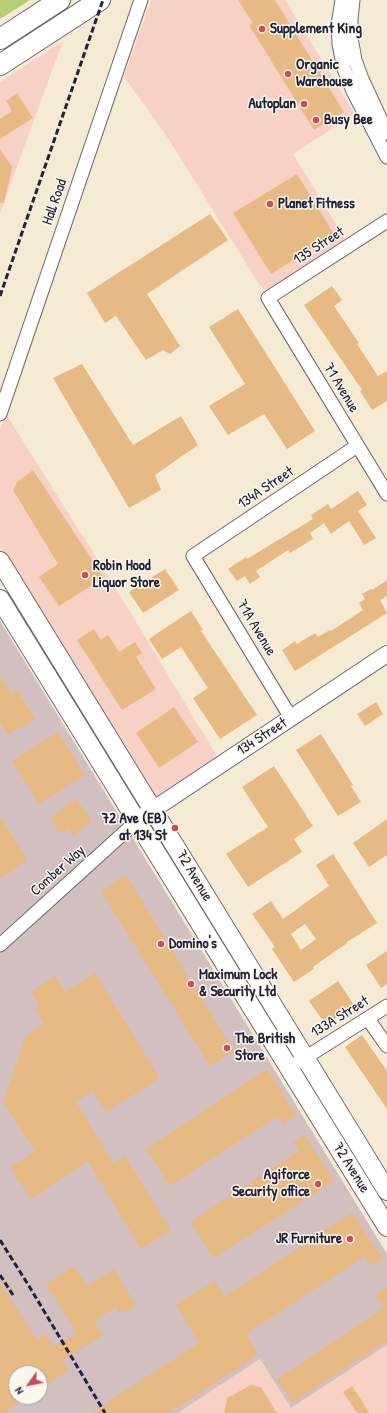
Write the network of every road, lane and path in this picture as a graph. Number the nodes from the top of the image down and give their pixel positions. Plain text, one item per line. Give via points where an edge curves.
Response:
1 (60, 0) edge
2 (100, 0) edge
3 (141, 0) edge
4 (342, 0) edge
5 (353, 0) edge
6 (0, 39) edge
7 (0, 65) edge
8 (387, 133) edge
9 (387, 157) edge
10 (387, 221) edge
11 (268, 298) joint
12 (0, 414) edge
13 (357, 446) junction
14 (387, 494) edge
15 (193, 556) joint
16 (0, 562) edge
17 (0, 599) edge
18 (387, 654) edge
19 (291, 718) junction
20 (153, 809) junction
21 (137, 821) junction
22 (0, 945) edge
23 (387, 1006) edge
24 (368, 1019) junction
25 (387, 1046) edge
26 (305, 1058) junction
27 (289, 1068) junction
28 (387, 1192) edge
29 (387, 1227) edge

1 - 6 main road
2 - 7 main road
3 - 12 street, Hall Road
4 - 9 street via 338,25 344,69
5 - 8 street via 351,38 355,60
10 - 11 street, 135 Street
11 - 13 street, 71 Avenue
13 - 14 street, 71 Avenue
13 - 15 street, 134A Street
15 - 19 street, 71A Avenue
16 - 20 main road, 72 Avenue
17 - 21 main road, 72 Avenue
18 - 19 street, 134 Street
19 - 20 street, 134 Street
20 - 21 street, 134 Street
20 - 26 main road, 72 Avenue
21 - 22 street, Comber Way
21 - 27 main road, 72 Avenue
23 - 24 street, 133A Street
24 - 25 street
24 - 26 street, 133A Street
26 - 27 street, 133A Street
26 - 28 main road, 72 Avenue
27 - 29 main road, 72 Avenue

